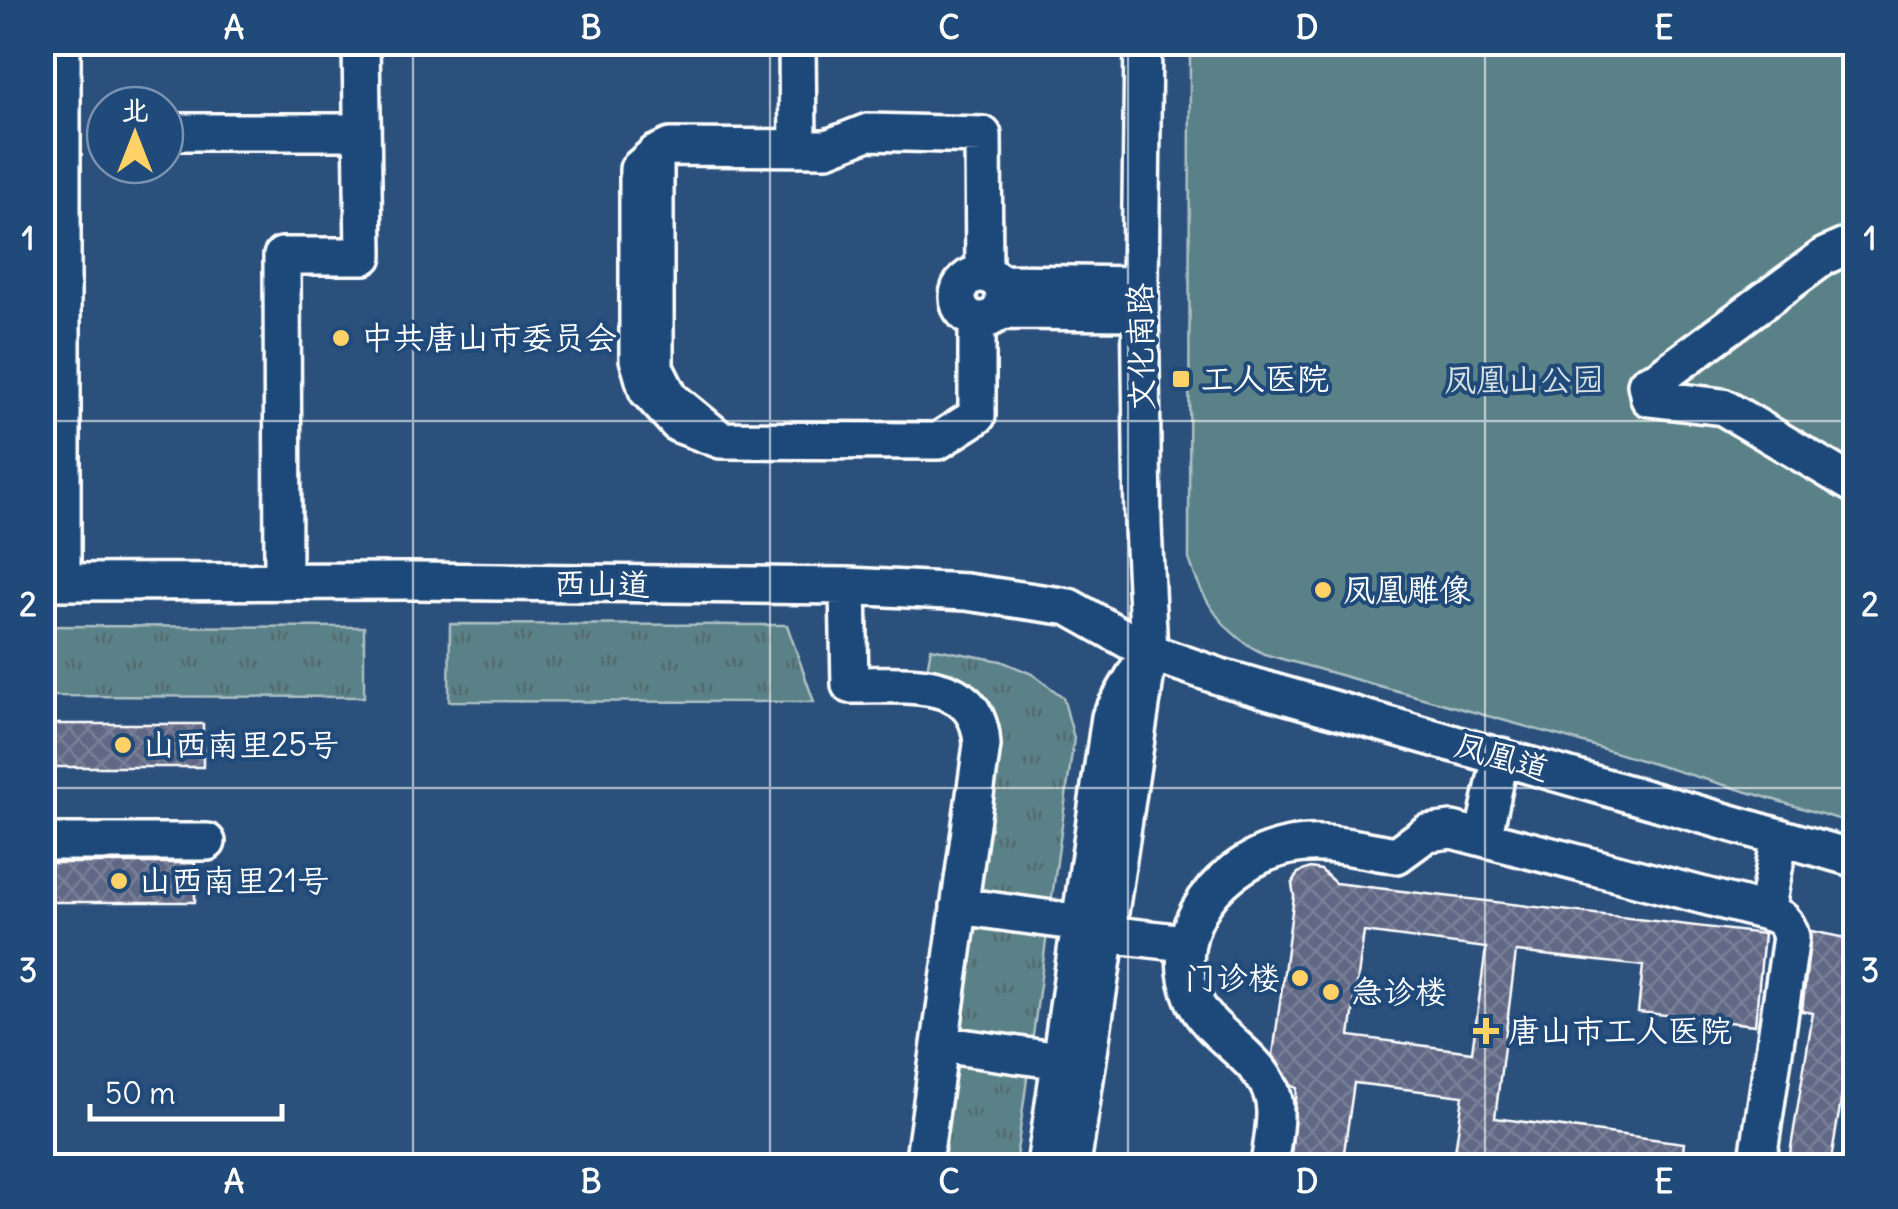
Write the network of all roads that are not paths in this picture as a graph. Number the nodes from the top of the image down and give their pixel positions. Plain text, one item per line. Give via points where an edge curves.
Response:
1 (62, 42) edge
2 (362, 42) edge
3 (797, 42) edge
4 (1143, 42) edge
5 (185, 132) edge
6 (362, 132) junction
7 (798, 148) junction
8 (1856, 247) edge
9 (990, 297) junction
10 (1140, 298) junction
11 (1856, 486) edge
12 (284, 581) junction
13 (52, 582) edge
14 (848, 586) junction
15 (1149, 652) junction
16 (1501, 756) junction
17 (1780, 837) junction
18 (1483, 838) junction
19 (42, 842) edge
20 (207, 842) dead end
21 (1856, 858) edge
22 (959, 906) junction
23 (1766, 912) junction
24 (1093, 928) junction
25 (1185, 943) junction
26 (940, 1044) junction
27 (1061, 1061) junction
28 (923, 1166) edge
29 (1046, 1166) edge
30 (1072, 1166) edge
31 (1269, 1166) edge
32 (1757, 1166) edge

1 - 13 street
2 - 6 street
3 - 7 street
4 - 10 street, 文化南路
5 - 6 street
6 - 12 street via 364,256 282,256
7 - 9 street via 828,148 868,132 984,134
7 - 9 street via 670,148 638,169 638,359 647,390 678,424 721,440 938,442 976,416
8 - 11 street via 1825,256 1646,384 1649,398 1723,407
9 - 10 street
10 - 15 street, 文化南路
12 - 13 street, 西山道
12 - 14 street, 西山道
14 - 15 street, 西山道 via 966,592 1069,608
14 - 22 street via 850,685 942,689 974,709 981,728
15 - 16 street, 凤凰道
15 - 24 street via 1110,717
16 - 17 street, 凤凰道
16 - 18 street
17 - 21 street, 凤凰道
17 - 23 street
18 - 23 street
18 - 25 street via 1427,832 1397,855 1316,843 1288,846 1237,868 1213,890
19 - 20 street
22 - 24 street
22 - 26 street
23 - 32 street via 1788,924 1791,937
24 - 25 street
24 - 27 street
24 - 30 street
25 - 31 street via 1194,1000 1272,1092
26 - 27 street
26 - 28 street
27 - 29 street

